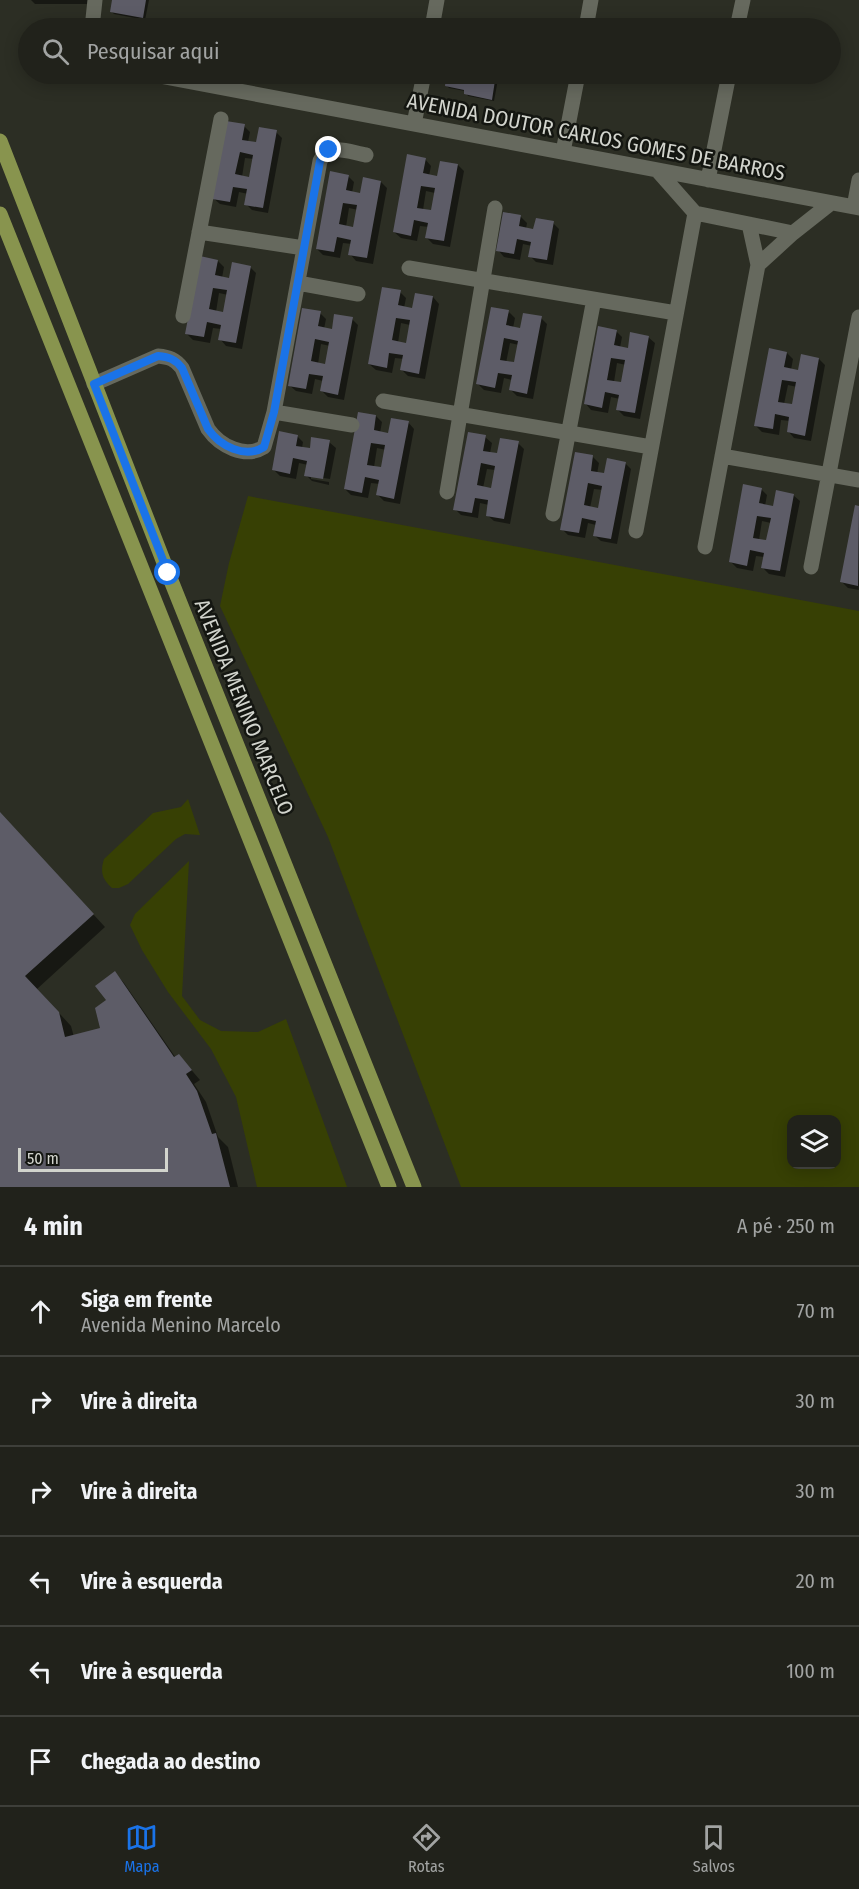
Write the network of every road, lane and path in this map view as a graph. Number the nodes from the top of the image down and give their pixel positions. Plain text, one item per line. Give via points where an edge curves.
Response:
1 (95, 0) edge
2 (437, 0) edge
3 (591, 0) edge
4 (743, 0) edge
5 (93, 18) edge
6 (434, 18) edge
7 (588, 18) edge
8 (739, 18) edge
9 (202, 84) edge
10 (422, 84) edge
11 (576, 84) edge
12 (727, 84) edge
13 (221, 119) dead end
14 (414, 124) junction
15 (0, 141) edge
16 (563, 152) junction
17 (366, 155) dead end
18 (657, 170) junction
19 (708, 180) junction
20 (859, 180) edge
21 (831, 203) junction
22 (495, 208) dead end
23 (856, 208) edge
24 (0, 214) edge
25 (694, 219) junction
26 (750, 230) junction
27 (199, 232) junction
28 (793, 233) junction
29 (304, 248) junction
30 (758, 265) junction
31 (409, 268) dead end
32 (483, 280) junction
33 (298, 283) junction
34 (358, 294) dead end
35 (594, 299) junction
36 (676, 313) junction
37 (183, 316) dead end
38 (859, 316) edge
39 (855, 357) edge
40 (94, 384) junction
41 (383, 401) dead end
42 (274, 412) junction
43 (460, 414) junction
44 (352, 425) dead end
45 (568, 433) junction
46 (651, 447) junction
47 (722, 456) junction
48 (829, 475) junction
49 (859, 480) edge
50 (447, 492) dead end
51 (553, 513) dead end
52 (636, 531) dead end
53 (705, 547) dead end
54 (812, 567) dead end
55 (389, 1187) edge
56 (414, 1187) edge

1 - 5 street
2 - 6 street
3 - 7 street
4 - 8 street
9 - 14 street, AVENIDA DOUTOR CARLOS GOMES DE BARROS
10 - 14 street
11 - 16 street
12 - 19 street
13 - 27 street
14 - 16 street, AVENIDA DOUTOR CARLOS GOMES DE BARROS
15 - 40 main road, AVENIDA MENINO MARCELO
16 - 18 street, AVENIDA DOUTOR CARLOS GOMES DE BARROS
17 - 29 street via 337,149 323,154
18 - 19 street, AVENIDA DOUTOR CARLOS GOMES DE BARROS
18 - 25 street
19 - 21 street, AVENIDA DOUTOR CARLOS GOMES DE BARROS
20 - 23 street
21 - 23 street, AVENIDA DOUTOR CARLOS GOMES DE BARROS
21 - 28 street
22 - 32 street
24 - 55 main road, AVENIDA MENINO MARCELO
25 - 26 street
25 - 36 street
26 - 28 street
26 - 30 street
27 - 29 street
27 - 37 street
28 - 30 street
29 - 33 street
30 - 47 street
31 - 32 street
32 - 35 street
32 - 43 street
33 - 34 street
33 - 42 street
35 - 36 street
35 - 45 street
36 - 46 street
38 - 39 street
39 - 48 street
40 - 42 street via 158,356 168,357 182,368 214,438 223,445 248,452 264,447
40 - 56 main road, AVENIDA MENINO MARCELO
41 - 43 street
42 - 44 street
43 - 45 street
43 - 50 street
45 - 46 street
45 - 51 street
46 - 52 street
47 - 48 street
47 - 53 street
48 - 49 street
48 - 54 street

